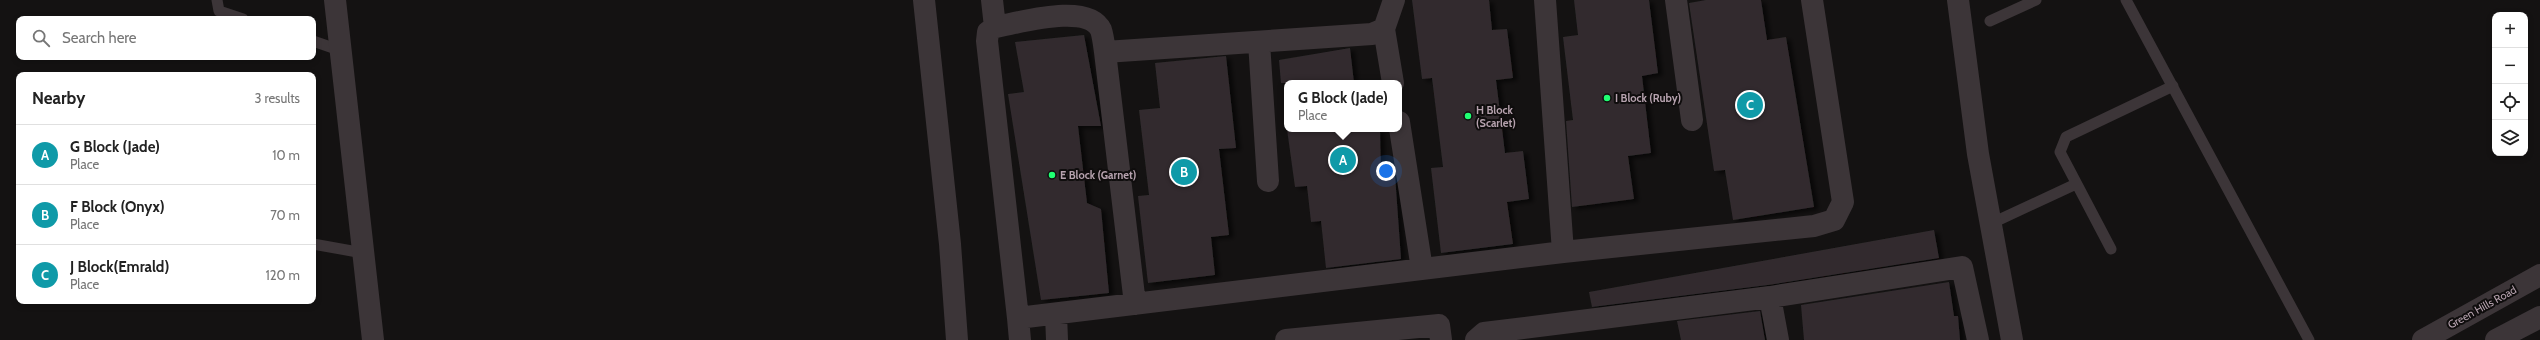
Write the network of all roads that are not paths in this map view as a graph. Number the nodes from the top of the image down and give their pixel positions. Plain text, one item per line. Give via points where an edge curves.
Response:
1 (217, 0) edge
2 (335, 0) edge
3 (924, 0) edge
4 (992, 0) edge
5 (1394, 0) edge
6 (1544, 0) edge
7 (1676, 0) edge
8 (1812, 0) edge
9 (1958, 0) edge
10 (2036, 0) edge
11 (2126, 0) edge
12 (234, 16) edge
13 (1990, 21) dead end
14 (994, 27) junction
15 (1384, 29) junction
16 (316, 42) edge
17 (1259, 42) junction
18 (339, 50) junction
19 (1105, 52) junction
20 (1392, 80) edge
21 (2172, 86) junction
22 (1692, 120) dead end
23 (1401, 132) edge
24 (1268, 181) dead end
25 (2076, 184) junction
26 (1990, 224) junction
27 (316, 245) edge
28 (2111, 249) dead end
29 (1563, 252) junction
30 (363, 253) junction
31 (1422, 269) junction
32 (2540, 275) edge
33 (1770, 298) junction
34 (1135, 304) junction
35 (1056, 314) junction
36 (2540, 317) edge
37 (1018, 318) junction
38 (373, 340) edge
39 (957, 340) edge
40 (1020, 340) edge
41 (1057, 340) edge
42 (1286, 340) edge
43 (1441, 340) edge
44 (1476, 340) edge
45 (1778, 340) edge
46 (1978, 340) edge
47 (2012, 340) edge
48 (2309, 340) edge
49 (2423, 340) edge
50 (2496, 340) edge

1 - 12 lane via 219,11
2 - 18 street
3 - 39 street via 950,244
4 - 14 street
5 - 15 street
6 - 29 street
7 - 22 street
8 - 29 street via 1843,202 1834,220 1814,226
9 - 26 street
10 - 13 lane
11 - 21 lane
14 - 19 street via 1072,14 1089,18 1100,30
14 - 37 street via 988,32 987,41
15 - 17 street via 1372,34
15 - 20 street
16 - 18 lane
17 - 19 street
17 - 24 street
18 - 30 street
19 - 34 street
21 - 25 lane via 2066,137 2060,152
21 - 48 lane
23 - 31 street
25 - 26 lane
25 - 28 lane
26 - 47 street
27 - 30 lane
29 - 31 street
30 - 38 street
31 - 34 street
32 - 49 street, Green Hills Road
33 - 44 street via 1484,333
33 - 45 street
33 - 46 street via 1962,267
34 - 35 street
35 - 37 street
35 - 41 street
36 - 50 street
37 - 40 street
42 - 43 street via 1439,325

